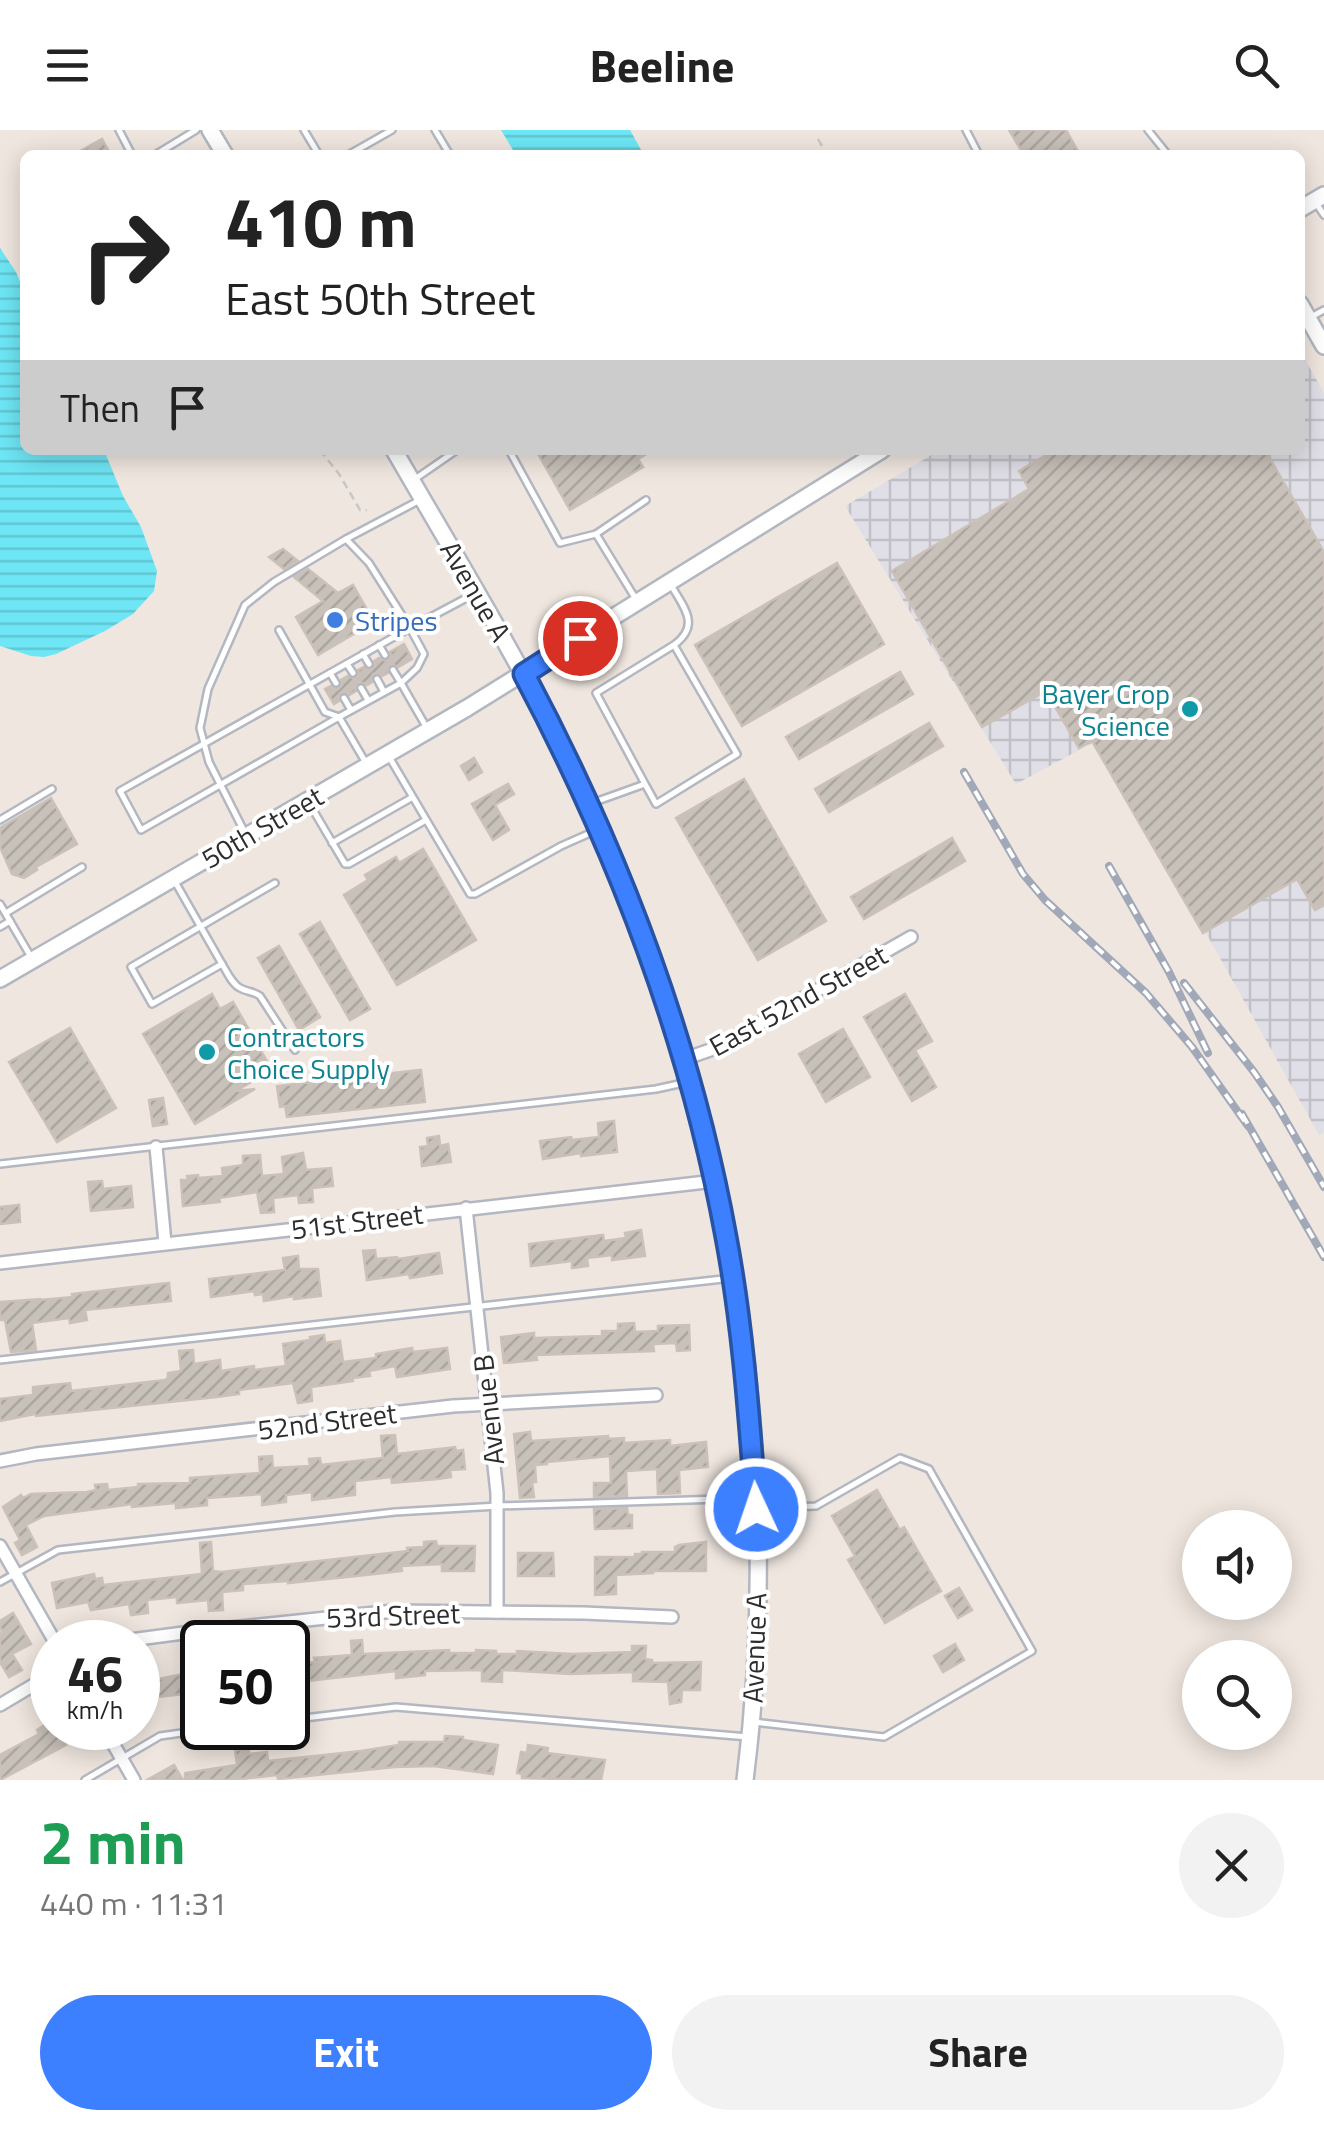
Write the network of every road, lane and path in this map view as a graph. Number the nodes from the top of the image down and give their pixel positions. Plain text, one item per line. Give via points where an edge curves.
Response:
1 (196, 130) edge
2 (392, 130) edge
3 (1148, 130) edge
4 (818, 139) dead end
5 (163, 150) edge
6 (357, 150) edge
7 (824, 150) edge
8 (1164, 150) edge
9 (1320, 197) edge
10 (1324, 215) edge
11 (1305, 314) edge
12 (1324, 346) edge
13 (324, 455) edge
14 (397, 455) edge
15 (451, 455) edge
16 (512, 455) edge
17 (874, 455) edge
18 (412, 481) junction
19 (423, 499) junction
20 (646, 500) dead end
21 (366, 510) dead end
22 (596, 534) junction
23 (346, 539) junction
24 (669, 582) junction
25 (476, 592) junction
26 (638, 602) junction
27 (410, 628) junction
28 (278, 630) dead end
29 (674, 645) junction
30 (379, 646) junction
31 (364, 654) junction
32 (384, 655) dead end
33 (347, 664) junction
34 (369, 664) dead end
35 (393, 670) dead end
36 (330, 673) junction
37 (353, 674) dead end
38 (524, 674) junction
39 (378, 679) dead end
40 (400, 682) junction
41 (336, 683) dead end
42 (309, 684) junction
43 (361, 688) dead end
44 (384, 692) junction
45 (344, 698) dead end
46 (368, 700) junction
47 (351, 710) junction
48 (339, 717) junction
49 (428, 730) junction
50 (203, 744) junction
51 (388, 754) junction
52 (367, 766) junction
53 (220, 784) junction
54 (645, 784) junction
55 (52, 789) dead end
56 (412, 797) junction
57 (307, 801) junction
58 (589, 804) junction
59 (0, 820) edge
60 (426, 820) junction
61 (600, 828) junction
62 (246, 836) junction
63 (332, 844) junction
64 (82, 867) dead end
65 (173, 878) junction
66 (275, 883) dead end
67 (0, 904) edge
68 (6, 913) junction
69 (10, 921) junction
70 (200, 926) junction
71 (0, 927) edge
72 (911, 937) dead end
73 (33, 959) junction
74 (222, 964) junction
75 (0, 978) edge
76 (295, 1050) dead end
77 (684, 1059) junction
78 (691, 1082) junction
79 (156, 1146) junction
80 (0, 1164) edge
81 (715, 1181) junction
82 (466, 1208) junction
83 (165, 1243) junction
84 (0, 1263) edge
85 (733, 1278) junction
86 (476, 1308) junction
87 (0, 1360) edge
88 (656, 1396) dead end
89 (486, 1405) junction
90 (0, 1461) edge
91 (756, 1504) junction
92 (498, 1506) junction
93 (0, 1546) edge
94 (16, 1574) junction
95 (0, 1582) edge
96 (496, 1612) junction
97 (672, 1616) dead end
98 (42, 1620) edge
99 (160, 1637) edge
100 (30, 1687) edge
101 (0, 1705) edge
102 (310, 1717) edge
103 (750, 1729) junction
104 (180, 1733) edge
105 (117, 1750) edge
106 (122, 1759) junction
107 (85, 1780) edge
108 (134, 1780) edge
109 (745, 1780) edge

1 - 5 lane
2 - 6 lane
3 - 8 lane
4 - 7 path
9 - 10 lane
11 - 12 main road
13 - 21 path
14 - 18 main road, Avenue A
15 - 18 lane
16 - 22 lane via 560,543
17 - 24 main road, 50th Street
18 - 19 main road, Avenue A
19 - 23 lane
19 - 25 main road, Avenue A
20 - 22 lane
22 - 26 lane
23 - 27 lane via 369,562
23 - 50 lane via 244,605 208,689
24 - 26 main road, 50th Street
24 - 29 lane via 689,616 684,638
25 - 27 lane
25 - 38 main road, Avenue A
26 - 38 main road, 50th Street
27 - 30 lane
27 - 40 lane via 424,654
28 - 42 lane
29 - 54 lane via 596,693
29 - 54 lane via 737,754 656,804
30 - 31 lane
30 - 32 lane
31 - 33 lane
31 - 34 lane
33 - 36 lane
33 - 37 lane
35 - 40 lane
36 - 41 lane
36 - 42 lane
38 - 49 main road, 50th Street
38 - 58 main road, Avenue A
39 - 44 lane
40 - 44 lane
40 - 49 lane
42 - 48 lane via 325,712
42 - 50 lane
43 - 46 lane
44 - 46 lane
45 - 47 lane
46 - 47 lane
47 - 48 lane
48 - 52 lane
48 - 53 lane
49 - 51 main road, 50th Street
50 - 53 lane
50 - 53 lane via 120,791 140,830
51 - 52 main road, 50th Street
51 - 56 lane
52 - 57 main road, 50th Street
53 - 62 lane
54 - 58 lane
55 - 59 lane
56 - 60 lane
56 - 63 lane
57 - 62 main road, 50th Street
57 - 63 lane
58 - 61 main road, Avenue A
60 - 61 lane via 470,894
60 - 63 lane via 349,864
61 - 77 main road, Avenue A
62 - 65 main road, 50th Street
64 - 68 lane
65 - 70 lane
65 - 73 main road, 50th Street
66 - 70 lane
67 - 68 lane
68 - 69 lane
69 - 71 lane
69 - 73 lane
70 - 74 lane
70 - 74 lane via 131,968 152,1004
72 - 77 street, East 52nd Street via 716,1048
73 - 75 main road, 50th Street
74 - 76 lane via 236,986 260,996
77 - 78 main road, Avenue A
78 - 79 lane
78 - 81 main road, Avenue A
79 - 80 lane
79 - 83 street
81 - 82 street, 51st Street
81 - 85 main road, Avenue A
82 - 83 street, 51st Street
82 - 86 street, Avenue B
83 - 84 street, 51st Street
85 - 86 lane
85 - 91 main road, Avenue A
86 - 87 lane
86 - 89 street, Avenue B
88 - 89 street, 52nd Street
89 - 90 street, 52nd Street
89 - 92 street, Avenue B
91 - 92 lane
91 - 103 main road, Avenue A
91 - 103 lane via 816,1506 900,1458 930,1469 1032,1651 884,1736
92 - 94 lane via 58,1550
92 - 96 street, Avenue B
93 - 94 street
94 - 95 lane
94 - 98 street
96 - 97 street, 53rd Street
96 - 99 street, 53rd Street via 363,1613
100 - 101 street
102 - 103 lane via 396,1707
103 - 109 main road, Avenue A
104 - 106 lane via 160,1736
105 - 106 street
106 - 107 lane
106 - 108 street

